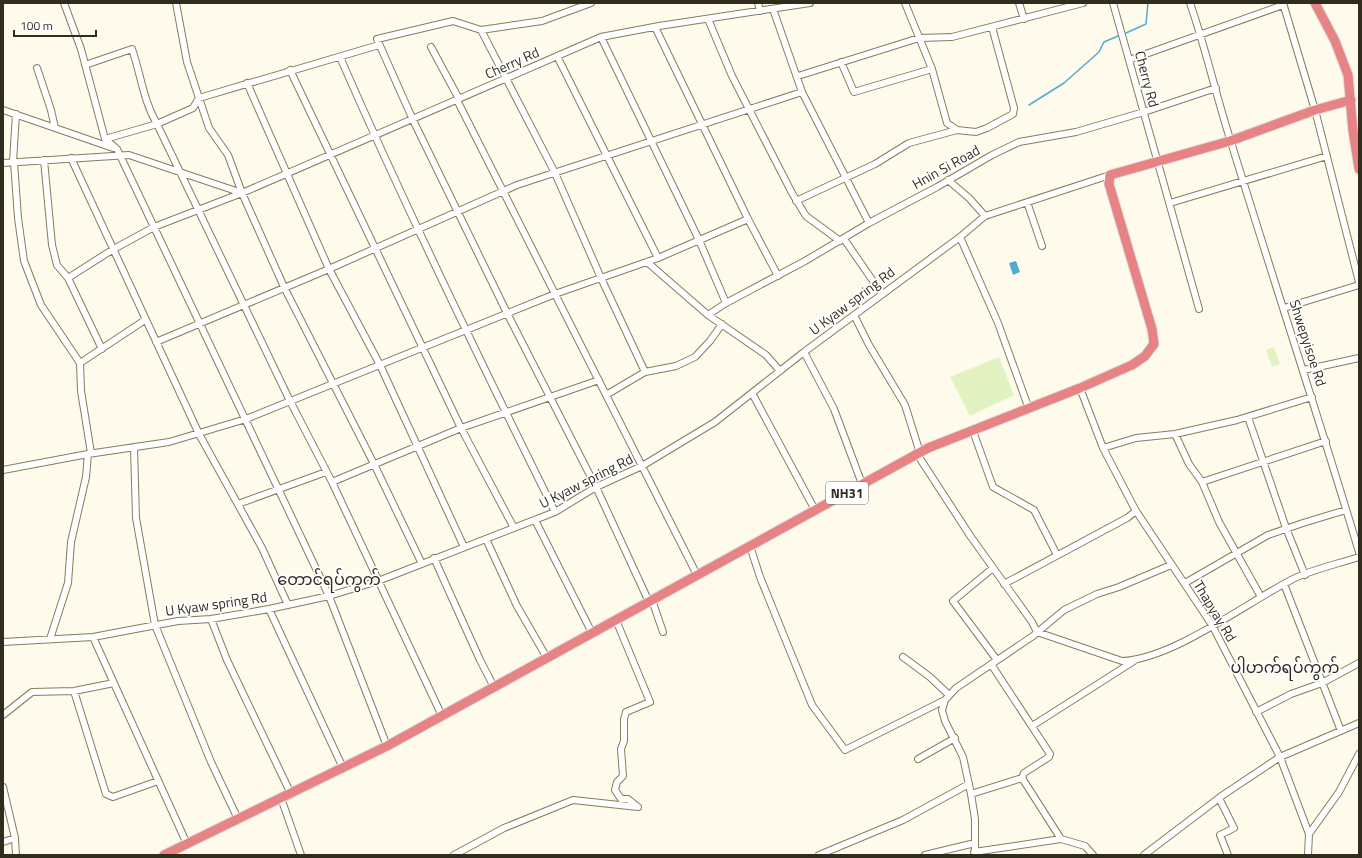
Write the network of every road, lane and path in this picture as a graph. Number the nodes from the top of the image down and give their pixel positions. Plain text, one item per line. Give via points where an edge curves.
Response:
1 (64, 3) edge
2 (176, 3) edge
3 (591, 3) edge
4 (758, 3) edge
5 (810, 3) edge
6 (905, 3) edge
7 (1019, 3) edge
8 (1083, 3) edge
9 (1113, 3) edge
10 (1190, 3) edge
11 (1315, 3) edge
12 (1283, 4) edge
13 (773, 9) junction
14 (760, 11) junction
15 (708, 19) junction
16 (1024, 19) junction
17 (655, 27) junction
18 (992, 27) junction
19 (481, 30) junction
20 (1201, 34) junction
21 (601, 38) junction
22 (919, 38) junction
23 (379, 45) junction
24 (431, 47) dead end
25 (557, 56) junction
26 (340, 57) junction
27 (1129, 60) junction
28 (841, 62) junction
29 (85, 65) junction
30 (37, 68) dead end
31 (290, 70) junction
32 (932, 70) junction
33 (798, 76) junction
34 (506, 79) junction
35 (246, 84) junction
36 (1216, 88) junction
37 (802, 92) junction
38 (199, 98) junction
39 (1355, 99) edge
40 (458, 100) junction
41 (749, 109) junction
42 (3, 110) edge
43 (1315, 110) junction
44 (1144, 112) junction
45 (16, 114) junction
46 (413, 120) junction
47 (157, 124) junction
48 (702, 125) junction
49 (55, 128) junction
50 (957, 130) junction
51 (374, 136) junction
52 (105, 139) junction
53 (1230, 141) junction
54 (650, 142) junction
55 (119, 152) junction
56 (331, 155) junction
57 (608, 155) junction
58 (1327, 156) junction
59 (71, 158) junction
60 (44, 160) junction
61 (1157, 161) junction
62 (14, 162) junction
63 (3, 163) edge
64 (1359, 169) edge
65 (180, 172) junction
66 (554, 172) junction
67 (287, 173) junction
68 (1110, 175) junction
69 (846, 178) junction
70 (948, 180) junction
71 (1243, 182) junction
72 (503, 191) junction
73 (240, 194) junction
74 (796, 201) junction
75 (1027, 202) junction
76 (1170, 203) junction
77 (199, 210) junction
78 (458, 211) junction
79 (985, 216) junction
80 (748, 219) junction
81 (869, 223) junction
82 (154, 227) junction
83 (418, 229) junction
84 (960, 237) junction
85 (699, 240) junction
86 (842, 240) junction
87 (1042, 246) dead end
88 (375, 249) junction
89 (112, 250) junction
90 (658, 258) junction
91 (647, 262) junction
92 (330, 269) junction
93 (778, 276) junction
94 (68, 278) junction
95 (601, 278) junction
96 (1359, 283) edge
97 (285, 288) junction
98 (555, 294) junction
99 (882, 294) junction
100 (726, 303) junction
101 (244, 305) junction
102 (1284, 308) junction
103 (1199, 309) dead end
104 (508, 313) junction
105 (708, 315) junction
106 (854, 315) junction
107 (145, 320) junction
108 (200, 323) junction
109 (722, 324) junction
110 (465, 331) junction
111 (156, 342) junction
112 (422, 348) junction
113 (102, 349) junction
114 (804, 352) junction
115 (1359, 358) edge
116 (80, 363) junction
117 (380, 365) junction
118 (1304, 370) junction
119 (780, 371) junction
120 (645, 372) junction
121 (599, 380) junction
122 (333, 384) junction
123 (1080, 388) junction
124 (752, 392) junction
125 (606, 395) junction
126 (550, 396) junction
127 (1312, 397) junction
128 (290, 401) junction
129 (1028, 409) junction
130 (505, 412) junction
131 (1248, 416) junction
132 (246, 419) junction
133 (461, 428) junction
134 (973, 431) junction
135 (199, 434) junction
136 (1175, 434) junction
137 (1326, 441) junction
138 (418, 446) junction
139 (134, 447) junction
140 (1103, 448) junction
141 (918, 453) junction
142 (89, 454) junction
143 (1263, 462) junction
144 (374, 464) junction
145 (642, 466) junction
146 (3, 470) edge
147 (326, 472) junction
148 (332, 482) junction
149 (1202, 482) junction
150 (862, 484) junction
151 (596, 487) junction
152 (279, 489) junction
153 (238, 504) junction
154 (815, 510) junction
155 (1346, 510) junction
156 (1136, 511) junction
157 (555, 512) junction
158 (535, 520) junction
159 (514, 528) junction
160 (1286, 528) junction
161 (486, 539) junction
162 (750, 546) junction
163 (464, 547) junction
164 (1359, 552) edge
165 (1236, 554) junction
166 (1057, 555) junction
167 (1359, 557) edge
168 (434, 558) junction
169 (422, 564) junction
170 (1172, 565) junction
171 (993, 568) junction
172 (1305, 574) junction
173 (698, 575) junction
174 (378, 581) junction
175 (1184, 583) junction
176 (1004, 584) junction
177 (1284, 584) junction
178 (329, 596) junction
179 (1261, 597) junction
180 (650, 601) junction
181 (288, 605) junction
182 (269, 609) junction
183 (211, 619) junction
184 (616, 620) junction
185 (155, 625) junction
186 (1212, 626) junction
187 (663, 632) dead end
188 (1037, 632) junction
189 (592, 633) junction
190 (93, 637) junction
191 (50, 639) junction
192 (3, 642) edge
193 (903, 657) dead end
194 (547, 658) junction
195 (1135, 660) junction
196 (994, 662) junction
197 (1359, 663) edge
198 (114, 683) junction
199 (1322, 683) junction
200 (494, 687) junction
201 (74, 692) junction
202 (947, 698) junction
203 (1256, 712) junction
204 (3, 715) edge
205 (442, 716) junction
206 (1359, 723) edge
207 (1032, 726) junction
208 (1341, 731) junction
209 (955, 738) junction
210 (387, 746) junction
211 (1359, 754) edge
212 (1280, 757) junction
213 (918, 759) dead end
214 (343, 768) junction
215 (1022, 778) junction
216 (158, 781) junction
217 (969, 784) junction
218 (3, 787) edge
219 (291, 794) junction
220 (971, 794) junction
221 (282, 798) junction
222 (1219, 798) junction
223 (238, 819) junction
224 (1309, 834) junction
225 (15, 838) junction
226 (1061, 839) junction
227 (3, 842) edge
228 (974, 843) junction
229 (187, 844) junction
230 (974, 853) edge
231 (457, 854) edge
232 (16, 855) edge
233 (164, 855) edge
234 (300, 855) edge
235 (819, 855) edge
236 (925, 855) edge
237 (1093, 855) edge
238 (1144, 855) edge
239 (1228, 855) edge
240 (1308, 855) edge

1 - 29 street
2 - 38 street via 187,62
3 - 19 street via 542,21
4 - 14 street
5 - 13 street, Cherry Rd
6 - 22 street
7 - 16 street
8 - 16 street
9 - 27 street, Cherry Rd
10 - 20 street, Shwepyisoe Rd
11 - 39 highway via 1343,60
12 - 20 street
12 - 43 street
13 - 14 street, Cherry Rd
13 - 33 street
14 - 15 street, Cherry Rd
15 - 17 street, Cherry Rd
15 - 41 street
16 - 18 street
17 - 21 street, Cherry Rd
17 - 48 street
18 - 22 street via 952,37
18 - 50 street via 1014,108 1013,114 976,132
19 - 23 street via 453,21 377,39
19 - 34 street
20 - 27 street
20 - 36 street, Shwepyisoe Rd
21 - 25 street, Cherry Rd
21 - 54 street
22 - 28 street
22 - 32 street
23 - 26 street
23 - 46 street
24 - 40 street
25 - 34 street, Cherry Rd
25 - 57 street
26 - 31 street
26 - 51 street
27 - 44 street, Cherry Rd
28 - 32 street via 854,92
28 - 33 street
29 - 47 street via 132,49 141,88
29 - 52 street
30 - 49 street
31 - 35 street
31 - 56 street
32 - 50 street via 947,123
33 - 37 street
34 - 40 street, Cherry Rd
34 - 66 street
35 - 38 street
35 - 67 street
36 - 44 street, Hnin Si Road
36 - 53 street, Shwepyisoe Rd
37 - 41 street
37 - 69 street
38 - 47 street via 193,108
38 - 73 street via 209,128 228,155
39 - 43 highway
39 - 64 highway via 1353,131
40 - 46 street, Cherry Rd
40 - 72 street
41 - 48 street
41 - 74 street
42 - 45 street
43 - 53 highway
43 - 58 street
44 - 61 street, Cherry Rd
44 - 70 street, Hnin Si Road via 1076,132 1019,142
45 - 49 street
45 - 62 street
46 - 51 street, Cherry Rd
46 - 78 street
47 - 52 street
47 - 65 street
48 - 54 street
48 - 80 street
49 - 55 street
50 - 69 street via 909,142 875,164
51 - 56 street, Cherry Rd
51 - 83 street
52 - 55 street
53 - 61 highway
53 - 71 street, Shwepyisoe Rd
54 - 57 street
54 - 85 street
55 - 59 street
55 - 65 street
55 - 82 street
56 - 67 street, Cherry Rd
56 - 88 street
57 - 66 street
57 - 90 street
58 - 71 street
58 - 96 street
59 - 60 street
59 - 89 street
60 - 62 street
60 - 94 street via 52,245 57,265
61 - 68 highway
61 - 76 street, Cherry Rd
62 - 63 street
62 - 116 street via 24,261 41,305
65 - 73 street
65 - 77 street
66 - 72 street
66 - 95 street
67 - 73 street, Cherry Rd
67 - 92 street
68 - 75 street, U Kyaw spring Rd
68 - 123 highway, NH31 via 1108,184 1154,344 1145,356 1132,365
69 - 74 street
69 - 81 street
70 - 79 street
70 - 81 street, Hnin Si Road
71 - 76 street
71 - 102 street, Shwepyisoe Rd
72 - 78 street
72 - 98 street
73 - 77 street, Cherry Rd
73 - 97 street
74 - 86 street via 806,216
75 - 79 street, U Kyaw spring Rd
75 - 87 street
76 - 103 street, Cherry Rd
77 - 82 street, Cherry Rd
77 - 101 street
78 - 83 street
78 - 104 street
79 - 84 street, U Kyaw spring Rd
80 - 85 street
80 - 93 street
81 - 86 street, Hnin Si Road
82 - 89 street, Cherry Rd
82 - 108 street
83 - 88 street
83 - 110 street
84 - 99 street, U Kyaw spring Rd
84 - 129 street via 998,323
85 - 90 street
85 - 100 street
86 - 93 street, Hnin Si Road
86 - 99 street
88 - 92 street
88 - 112 street
89 - 94 street, Cherry Rd
89 - 107 street
90 - 91 street
91 - 95 street
91 - 105 street
92 - 97 street
92 - 117 street
93 - 100 street, Hnin Si Road
94 - 113 street
95 - 98 street
95 - 120 street
96 - 102 street
97 - 101 street
97 - 122 street
98 - 104 street
98 - 121 street
99 - 106 street, U Kyaw spring Rd
100 - 105 street, Hnin Si Road
101 - 108 street
101 - 128 street
102 - 118 street, Shwepyisoe Rd
104 - 110 street
104 - 126 street
105 - 109 street
106 - 114 street, U Kyaw spring Rd
106 - 141 street via 869,346 905,405
107 - 111 street
107 - 113 street
108 - 111 street
108 - 132 street
109 - 119 street via 766,355
109 - 120 street via 695,357 676,366
110 - 112 street
110 - 130 street
111 - 135 street
112 - 117 street
112 - 133 street
113 - 116 street
114 - 119 street, U Kyaw spring Rd
114 - 150 street via 834,409
115 - 118 street
116 - 142 street
117 - 122 street
117 - 138 street
118 - 127 street, Shwepyisoe Rd
119 - 124 street, U Kyaw spring Rd
120 - 125 street
121 - 125 street
121 - 126 street
122 - 128 street
122 - 144 street
123 - 129 highway, NH31
123 - 140 street, Thapyay Rd
124 - 145 street, U Kyaw spring Rd via 715,422
124 - 154 street
125 - 145 street
126 - 130 street
126 - 151 street
127 - 131 street
127 - 137 street, Shwepyisoe Rd
128 - 132 street
128 - 147 street
129 - 134 highway, NH31
130 - 133 street
130 - 157 street
131 - 136 street
131 - 143 street
132 - 135 street
132 - 152 street
133 - 138 street
133 - 159 street
134 - 141 highway, NH31
134 - 166 street via 993,487 1034,510
135 - 139 street
135 - 153 street
136 - 140 street via 1136,438
136 - 149 street
137 - 143 street
137 - 155 street, Shwepyisoe Rd
138 - 144 street
138 - 163 street
139 - 142 street
139 - 185 street via 136,518
140 - 156 street, Thapyay Rd
141 - 150 highway, NH31
141 - 171 street
142 - 146 street
142 - 191 street via 71,542 68,583
143 - 149 street
143 - 160 street
144 - 148 street
144 - 169 street
145 - 151 street, U Kyaw spring Rd
145 - 173 street
147 - 148 street
147 - 152 street
148 - 174 street
149 - 165 street via 1218,522
150 - 154 highway, NH31
151 - 157 street, U Kyaw spring Rd
151 - 180 street
152 - 153 street
152 - 178 street
153 - 181 street
154 - 162 highway, NH31
155 - 160 street
155 - 164 street, Shwepyisoe Rd
156 - 166 street
156 - 170 street, Thapyay Rd
157 - 158 street, U Kyaw spring Rd
158 - 159 street, U Kyaw spring Rd
158 - 189 street
159 - 161 street, U Kyaw spring Rd
160 - 165 street via 1268,535
160 - 172 street
161 - 163 street, U Kyaw spring Rd
161 - 194 street via 517,606
162 - 173 highway, NH31
162 - 202 street via 760,577 812,704 845,750
163 - 168 street, U Kyaw spring Rd
165 - 175 street
165 - 179 street
166 - 176 street
167 - 172 street
168 - 169 street, U Kyaw spring Rd
168 - 200 street
169 - 174 street, U Kyaw spring Rd
170 - 175 street, Thapyay Rd
170 - 188 street via 1076,604 1064,610
171 - 176 street
171 - 196 street via 952,601
172 - 177 street
173 - 180 highway, NH31
174 - 178 street, U Kyaw spring Rd
174 - 205 street
175 - 186 street, Thapyay Rd
176 - 188 street
177 - 179 street
177 - 199 street
178 - 181 street, U Kyaw spring Rd
178 - 210 street
179 - 186 street
180 - 184 highway, NH31
180 - 187 street
181 - 182 street, U Kyaw spring Rd
182 - 183 street, U Kyaw spring Rd
182 - 214 street
183 - 185 street, U Kyaw spring Rd
183 - 219 street via 227,660
184 - 189 highway, NH31
184 - 231 street via 650,702 626,712 621,749 623,776 617,782 615,790 621,799 628,799 638,807 573,800 504,828
185 - 190 street, U Kyaw spring Rd
185 - 223 street via 211,762
186 - 195 street via 1153,655
186 - 203 street, Thapyay Rd
188 - 195 street via 1122,660
188 - 196 street
189 - 194 highway, NH31
190 - 191 street, U Kyaw spring Rd
190 - 198 street
191 - 192 street, U Kyaw spring Rd
193 - 202 street via 930,677
194 - 200 highway, NH31
195 - 207 street
196 - 202 street via 956,688
196 - 207 street
197 - 199 street
198 - 201 street
198 - 216 street
199 - 203 street via 1291,694
199 - 208 street
200 - 205 highway, NH31
201 - 204 street via 32,692
201 - 216 street via 106,794 113,797
202 - 209 street via 942,710
203 - 212 street, Thapyay Rd
205 - 210 highway, NH31
206 - 208 street
207 - 215 street via 1050,754 1024,773
208 - 212 street
209 - 213 street
209 - 217 street via 963,757
210 - 214 highway, NH31
211 - 224 street via 1339,792
212 - 222 street
212 - 224 street, Thapyay Rd
214 - 219 highway, NH31
215 - 220 street
215 - 226 street
216 - 229 street
217 - 220 street
217 - 235 street via 903,820
218 - 225 street
219 - 221 highway, NH31
220 - 228 street via 975,819
221 - 223 highway, NH31
221 - 234 street
222 - 238 street
222 - 239 street via 1234,828 1220,835
223 - 229 highway, NH31
224 - 240 street, Thapyay Rd
225 - 227 street
225 - 232 street
226 - 230 street
226 - 237 street via 1085,846
228 - 230 street
228 - 236 street
229 - 233 highway, NH31

